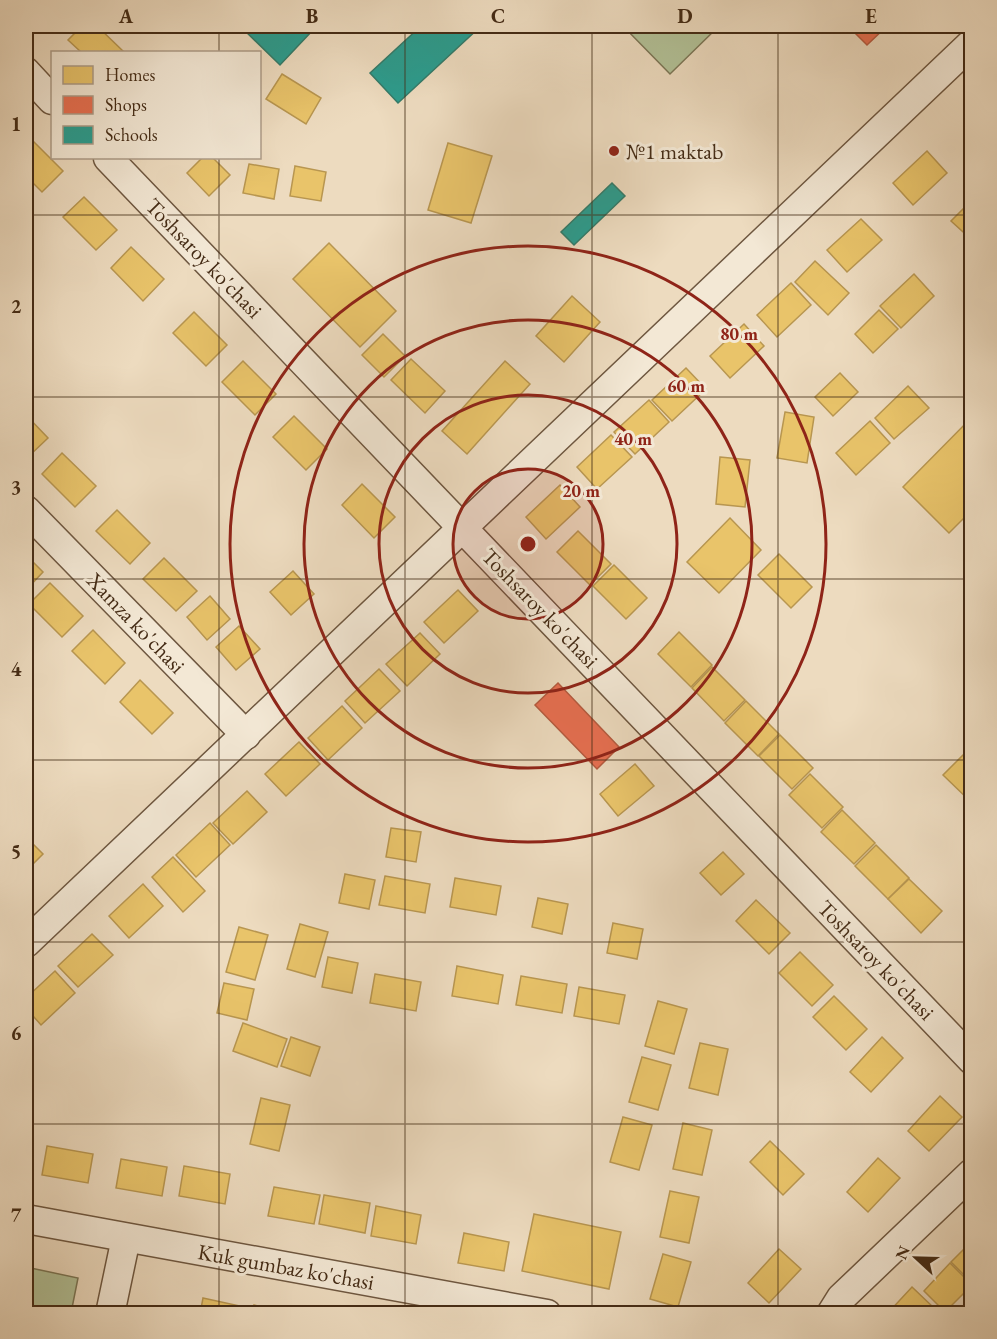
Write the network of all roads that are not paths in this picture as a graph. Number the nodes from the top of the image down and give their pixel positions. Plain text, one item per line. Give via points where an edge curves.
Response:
1 (972, 43) edge
2 (26, 72) edge
3 (51, 99) edge
4 (109, 159) edge
5 (26, 510) edge
6 (461, 526) junction
7 (246, 735) junction
8 (27, 938) edge
9 (972, 1060) edge
10 (972, 1173) edge
11 (26, 1219) edge
12 (126, 1238) junction
13 (516, 1310) edge
14 (110, 1314) edge
15 (547, 1314) edge
16 (831, 1314) edge

1 - 6 street
2 - 3 street
4 - 6 street, Toshsaroy ko'chasi
5 - 7 street, Xamza ko'chasi
6 - 7 street
6 - 9 street, Toshsaroy ko'chasi
7 - 8 street
10 - 16 street via 841,1298
11 - 12 street, Kuk gumbaz ko'chasi
12 - 13 street, Kuk gumbaz ko'chasi
12 - 14 street
13 - 15 street, Kuk gumbaz ko'chasi

